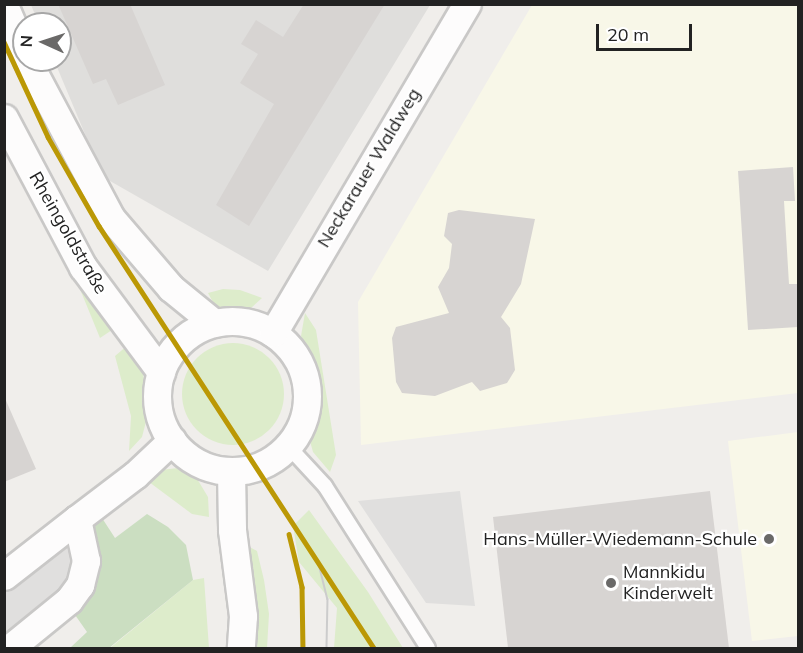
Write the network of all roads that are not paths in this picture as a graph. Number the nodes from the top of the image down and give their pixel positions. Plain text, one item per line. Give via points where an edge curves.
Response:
1 (467, 4) edge
2 (4, 5) edge
3 (12, 24) edge
4 (33, 72) edge
5 (4, 118) edge
6 (214, 323) junction
7 (273, 333) junction
8 (161, 372) junction
9 (172, 440) junction
10 (288, 446) junction
11 (231, 471) junction
12 (77, 519) junction
13 (4, 576) edge
14 (10, 648) edge
15 (241, 648) edge
16 (428, 648) edge

1 - 7 street, Neckarauer Waldweg
2 - 3 street
4 - 6 street via 111,218 171,288
5 - 8 street, Rheingoldstraße via 83,267
6 - 7 street via 245,322
6 - 8 street via 182,340
7 - 10 street via 298,360 304,377 305,413
8 - 9 street via 158,407
9 - 11 street via 198,463
9 - 12 street via 135,475
10 - 11 street via 261,464
10 - 16 lane via 325,486
11 - 15 street via 232,530 243,616
12 - 13 street
12 - 14 street via 86,561 80,585 69,600

